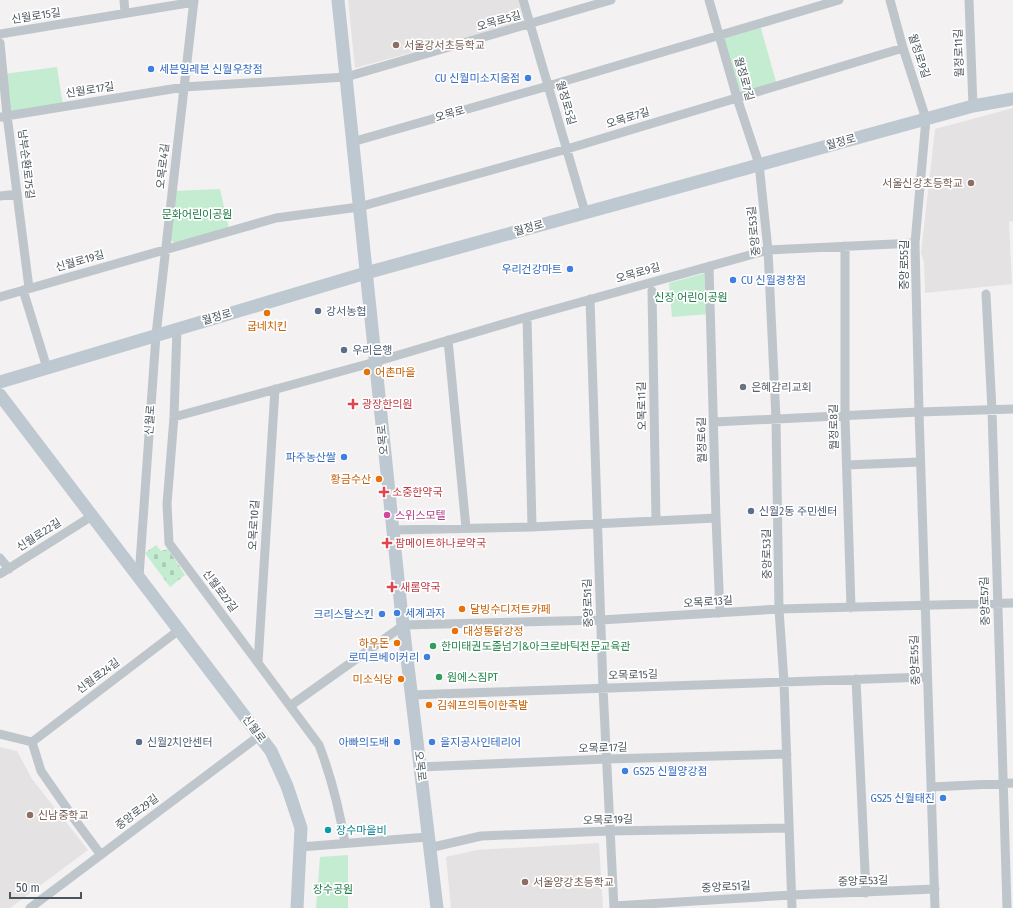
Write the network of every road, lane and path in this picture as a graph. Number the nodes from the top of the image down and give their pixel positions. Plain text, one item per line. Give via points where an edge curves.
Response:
1 (124, 0) edge
2 (338, 0) edge
3 (523, 0) edge
4 (611, 0) edge
5 (709, 0) edge
6 (839, 0) edge
7 (890, 0) edge
8 (969, 0) edge
9 (194, 1) edge
10 (125, 13) junction
11 (530, 24) junction
12 (0, 34) edge
13 (719, 36) junction
14 (0, 43) edge
15 (903, 48) junction
16 (346, 77) junction
17 (548, 86) junction
18 (184, 87) junction
19 (737, 98) junction
20 (1013, 99) edge
21 (973, 106) junction
22 (4, 116) edge
23 (926, 119) junction
24 (352, 142) junction
25 (567, 149) junction
26 (759, 164) junction
27 (17, 194) junction
28 (0, 196) edge
29 (359, 207) junction
30 (585, 212) junction
31 (915, 244) junction
32 (844, 246) junction
33 (166, 249) junction
34 (768, 250) junction
35 (709, 266) junction
36 (366, 273) junction
37 (26, 289) junction
38 (652, 291) dead end
39 (986, 294) dead end
40 (0, 297) edge
41 (590, 299) junction
42 (527, 317) junction
43 (177, 328) junction
44 (156, 335) junction
45 (448, 340) junction
46 (375, 362) junction
47 (47, 368) junction
48 (0, 382) edge
49 (275, 389) junction
50 (0, 395) edge
51 (1013, 409) edge
52 (992, 410) junction
53 (919, 412) junction
54 (845, 416) junction
55 (174, 417) junction
56 (776, 419) junction
57 (714, 422) junction
58 (920, 462) junction
59 (847, 465) junction
60 (92, 516) junction
61 (716, 518) junction
62 (656, 520) junction
63 (598, 523) junction
64 (532, 527) junction
65 (466, 528) junction
66 (393, 530) junction
67 (0, 558) edge
68 (9, 569) junction
69 (0, 574) edge
70 (139, 577) junction
71 (1013, 603) edge
72 (997, 604) junction
73 (925, 606) junction
74 (851, 608) junction
75 (780, 610) junction
76 (720, 613) junction
77 (601, 620) junction
78 (404, 625) junction
79 (179, 630) junction
80 (258, 663) junction
81 (927, 677) junction
82 (856, 679) junction
83 (784, 682) junction
84 (603, 688) junction
85 (411, 695) junction
86 (290, 706) junction
87 (0, 734) edge
88 (259, 736) junction
89 (32, 742) junction
90 (787, 754) junction
91 (606, 759) junction
92 (420, 767) junction
93 (1008, 783) edge
94 (931, 787) junction
95 (789, 828) junction
96 (609, 831) junction
97 (429, 842) junction
98 (345, 843) junction
99 (300, 847) junction
100 (101, 855) junction
101 (935, 889) junction
102 (866, 893) junction
103 (792, 895) junction
104 (614, 907) edge
105 (30, 908) edge
106 (297, 908) edge
107 (437, 908) edge
108 (792, 908) edge
109 (935, 908) edge
110 (1007, 908) edge

1 - 10 street
2 - 16 main road, 오목로
3 - 11 street, 월정로5길
4 - 11 street, 오목로5길
5 - 13 street, 월정로7길
6 - 13 street
7 - 15 street, 월정로9길
8 - 21 street, 월정로11길
9 - 10 street, 신월로15길
9 - 18 street, 오목로4길
10 - 12 street, 신월로15길
11 - 16 street, 오목로5길
11 - 17 street, 월정로5길
13 - 17 street, 오목로
13 - 19 street, 월정로7길
14 - 22 street, 남부순환로75길
15 - 19 street, 오목로7길
15 - 23 street, 월정로9길
16 - 18 street, 오목로5길
16 - 24 main road, 오목로
17 - 24 street, 오목로
17 - 25 street, 월정로5길
18 - 22 street, 신월로17길
18 - 33 street, 오목로4길
19 - 25 street, 오목로7길
19 - 26 street, 월정로7길
20 - 21 main road, 월정로
21 - 23 main road, 월정로
22 - 27 street, 남부순환로75길
23 - 26 main road, 월정로
23 - 31 street, 중앙로55길
24 - 29 main road, 오목로
25 - 29 street, 오목로7길
25 - 30 street, 월정로5길
26 - 30 main road, 월정로
26 - 34 street, 중앙로53길
27 - 28 street
27 - 37 street, 남부순환로75길
29 - 33 street via 276,218
29 - 36 main road, 오목로
30 - 36 main road, 월정로
31 - 32 street, 오목로9길
31 - 53 street, 중앙로55길
32 - 34 street, 오목로9길
32 - 54 street, 월정로8길
33 - 37 street, 신월로19길
33 - 44 street, 오목로4길
34 - 35 street, 오목로9길
34 - 56 street, 중앙로53길
35 - 41 street, 오목로9길
35 - 57 street, 월정로6길
36 - 43 main road, 월정로
36 - 46 main road, 오목로
37 - 40 street, 신월로19길
37 - 47 street
38 - 62 street, 오목로11길
39 - 52 street, 중앙로57길
41 - 42 street, 오목로9길
41 - 63 street, 중앙로51길
42 - 45 street, 오목로9길
42 - 64 street
43 - 44 main road, 월정로
43 - 55 street, 신월로27길
44 - 47 main road, 월정로
44 - 70 street, 신월로
45 - 46 street, 오목로9길
45 - 65 street
46 - 49 street
46 - 66 main road, 오목로
47 - 48 main road, 월정로
49 - 55 street
49 - 80 street, 오목로10길
50 - 60 main road, 신월로
51 - 52 street
52 - 53 street
52 - 72 street, 중앙로57길
53 - 54 street
53 - 58 street, 중앙로55길
54 - 56 street
54 - 59 street, 월정로8길
55 - 80 street, 신월로27길 via 167,504 169,543
56 - 57 street
56 - 75 street, 중앙로53길
57 - 61 street, 월정로6길
58 - 59 street
58 - 73 street, 중앙로55길
59 - 74 street, 월정로8길
60 - 68 street, 신월로22길
60 - 70 main road, 신월로
61 - 62 street
61 - 76 street, 월정로6길
62 - 63 street
63 - 64 street
63 - 77 street, 중앙로51길
64 - 65 street
65 - 66 street
66 - 78 main road, 오목로
67 - 68 street
68 - 69 street, 신월로22길
70 - 79 main road, 신월로
71 - 72 street, 오목로13길
72 - 73 street, 오목로13길
72 - 93 street, 중앙로57길
73 - 74 street, 오목로13길
73 - 81 street, 중앙로55길
74 - 75 street, 오목로13길
75 - 76 street, 오목로13길
75 - 83 street, 중앙로53길
76 - 77 street, 오목로13길
77 - 78 street, 오목로13길
77 - 84 street, 중앙로51길
78 - 85 main road, 오목로
78 - 86 street
79 - 88 main road, 신월로
79 - 89 street, 신월로24길
80 - 86 street, 신월로27길
81 - 82 street, 오목로15길
81 - 94 street, 중앙로55길
82 - 83 street, 오목로15길
82 - 102 street
83 - 84 street, 오목로15길
83 - 90 street, 중앙로53길
84 - 85 street, 오목로15길
84 - 91 street, 중앙로51길
85 - 92 main road, 오목로
86 - 98 street, 신월로27길 via 319,746 330,774
87 - 89 street
88 - 99 main road, 신월로 via 271,751 287,786 301,828
88 - 100 street, 중앙로29길
89 - 100 street via 41,770
90 - 91 street, 오목로17길
90 - 95 street, 중앙로53길
91 - 92 street, 오목로17길
91 - 96 street, 중앙로51길
92 - 97 main road, 오목로
93 - 94 street
93 - 110 street, 중앙로57길
94 - 101 street, 중앙로55길
95 - 96 street, 오목로19길
95 - 103 street, 중앙로53길
96 - 97 street, 오목로19길 via 481,836
96 - 104 street, 중앙로51길
97 - 98 street
97 - 107 main road, 오목로
98 - 99 street
99 - 106 main road, 신월로
100 - 105 street, 중앙로29길
101 - 102 street, 중앙로53길
101 - 109 street, 중앙로55길
102 - 103 street, 중앙로53길
103 - 104 street, 중앙로51길
103 - 108 street, 중앙로53길

